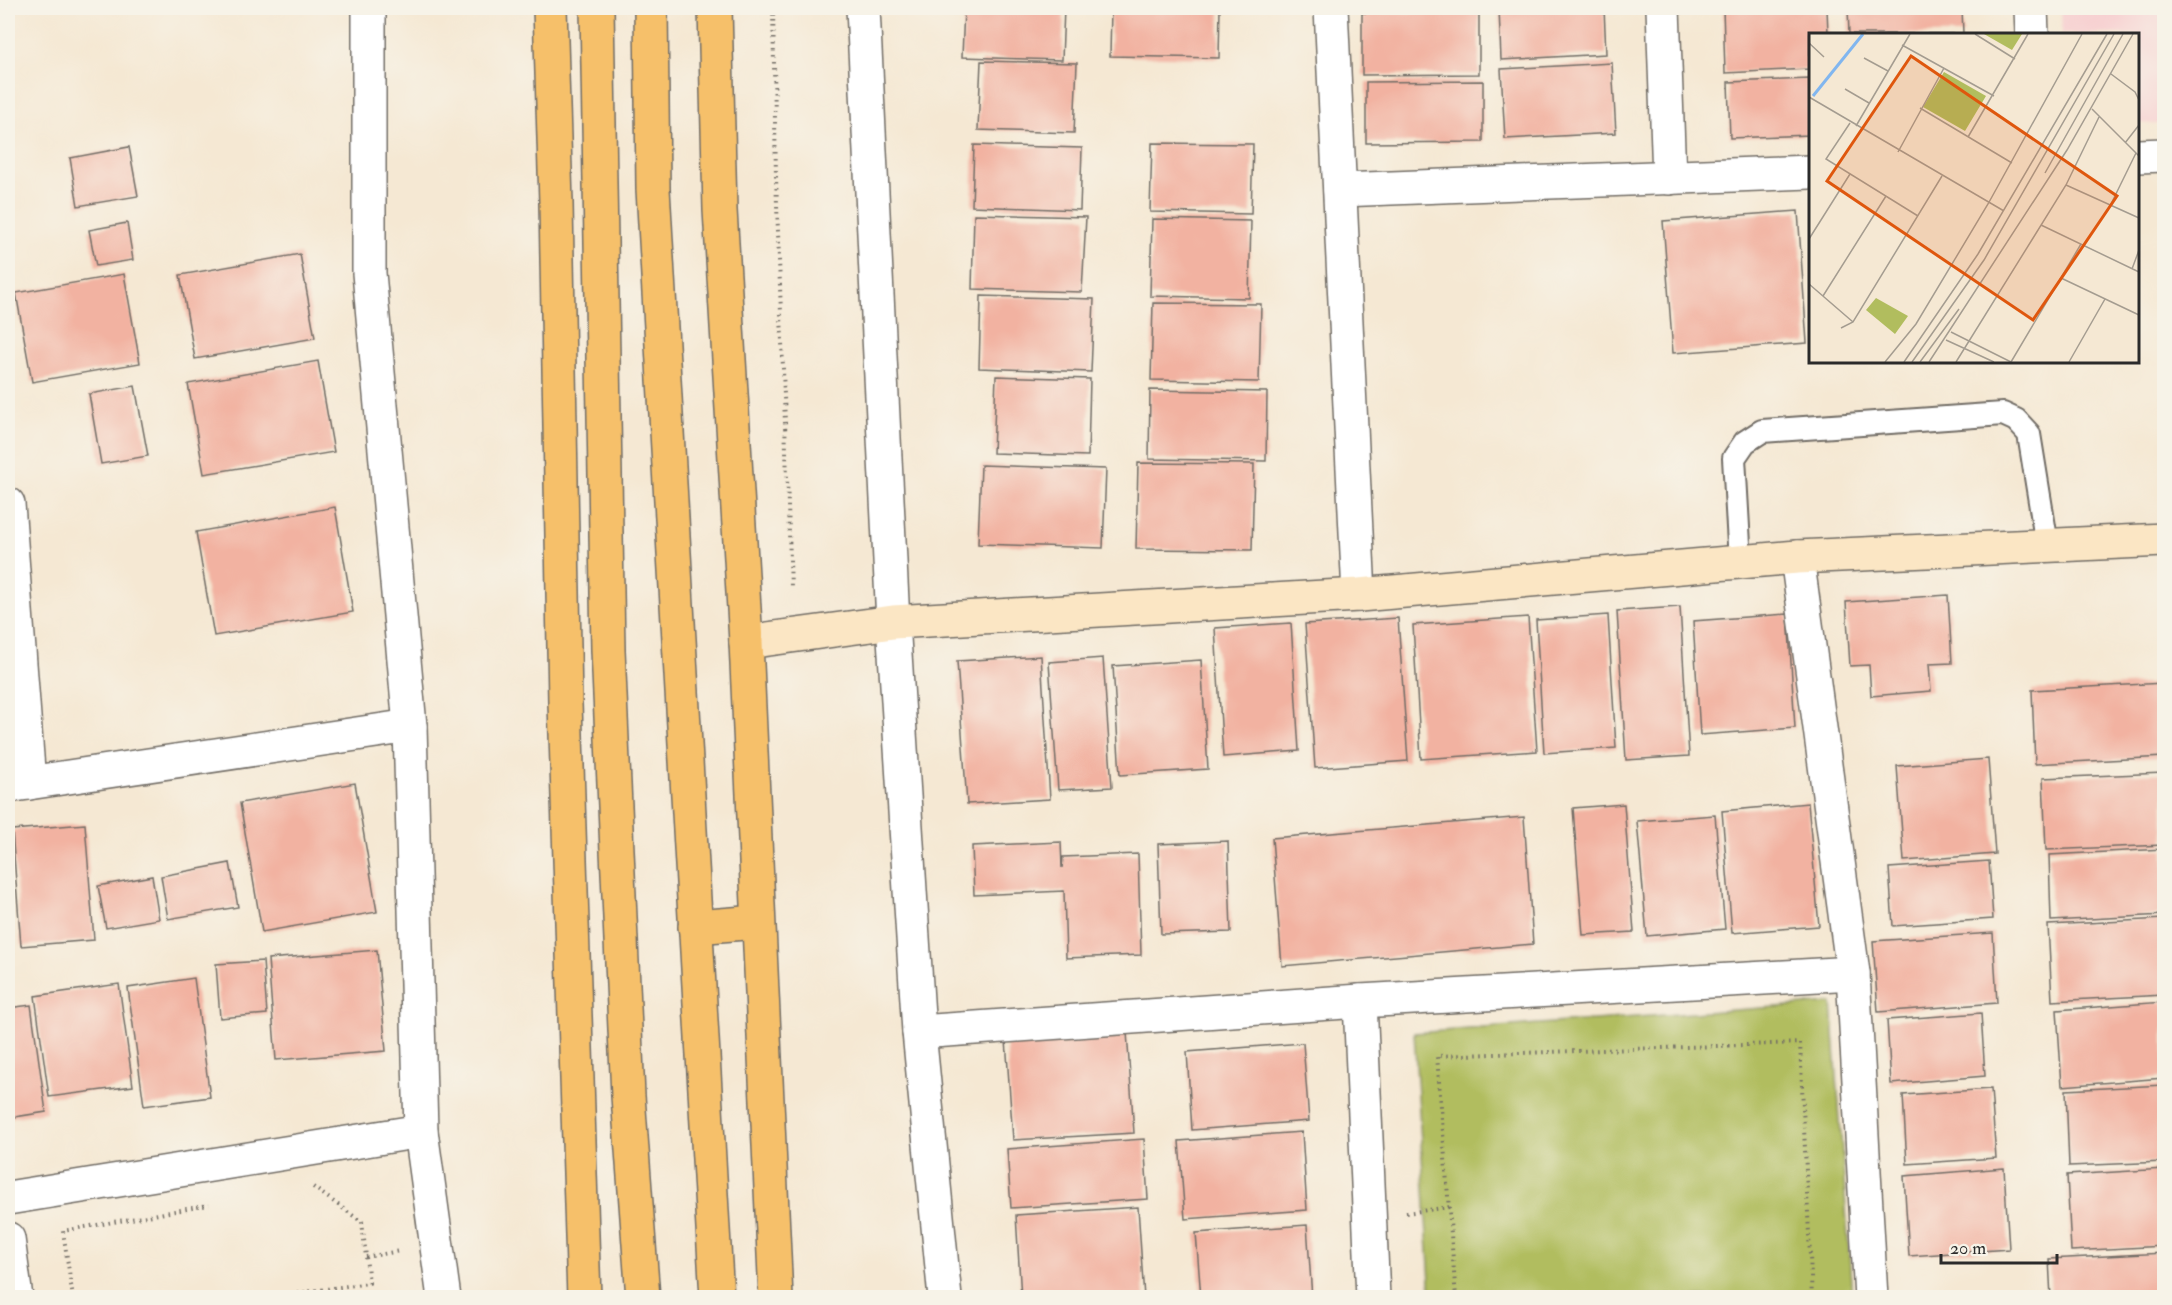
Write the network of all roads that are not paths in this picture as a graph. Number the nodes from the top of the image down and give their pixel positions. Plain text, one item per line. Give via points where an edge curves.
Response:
1 (369, 8) edge
2 (550, 8) edge
3 (597, 8) edge
4 (651, 8) edge
5 (715, 8) edge
6 (863, 8) edge
7 (1331, 8) edge
8 (1663, 8) edge
9 (2031, 8) edge
10 (2032, 33) edge
11 (2164, 155) edge
12 (2139, 156) edge
13 (1809, 171) edge
14 (1669, 178) junction
15 (1340, 190) junction
16 (8, 504) edge
17 (2164, 540) edge
18 (2047, 545) junction
19 (1797, 557) junction
20 (1740, 562) junction
21 (1359, 595) junction
22 (893, 622) junction
23 (746, 642) junction
24 (410, 726) junction
25 (18, 784) edge
26 (758, 922) junction
27 (695, 927) junction
28 (621, 940) junction
29 (573, 942) junction
30 (1853, 973) junction
31 (1360, 1001) junction
32 (919, 1032) junction
33 (421, 1131) junction
34 (8, 1198) edge
35 (8, 1239) edge
36 (16, 1298) edge
37 (444, 1298) edge
38 (584, 1298) edge
39 (643, 1298) edge
40 (717, 1298) edge
41 (776, 1298) edge
42 (945, 1298) edge
43 (1373, 1298) edge
44 (1871, 1298) edge

1 - 24 street via 369,273
2 - 29 highway
3 - 28 highway via 608,650
4 - 27 highway via 652,189
5 - 23 highway via 720,210
6 - 22 street
7 - 15 street
8 - 14 street
9 - 10 street
11 - 12 street
13 - 14 street
14 - 15 street
15 - 21 street
16 - 25 street
17 - 18 street
18 - 19 street
18 - 20 lane via 2029,434 2016,420 2003,414 1762,431 1745,442 1734,458
19 - 20 street
19 - 30 street
20 - 21 street
21 - 22 street
22 - 23 street
22 - 32 street
23 - 26 highway
24 - 25 street
24 - 33 street
26 - 27 highway
26 - 41 highway
27 - 40 highway
28 - 29 highway
28 - 39 highway
29 - 38 highway
30 - 31 street
30 - 44 street
31 - 32 street
31 - 43 street
32 - 42 street
33 - 34 street
33 - 37 street
35 - 36 street

